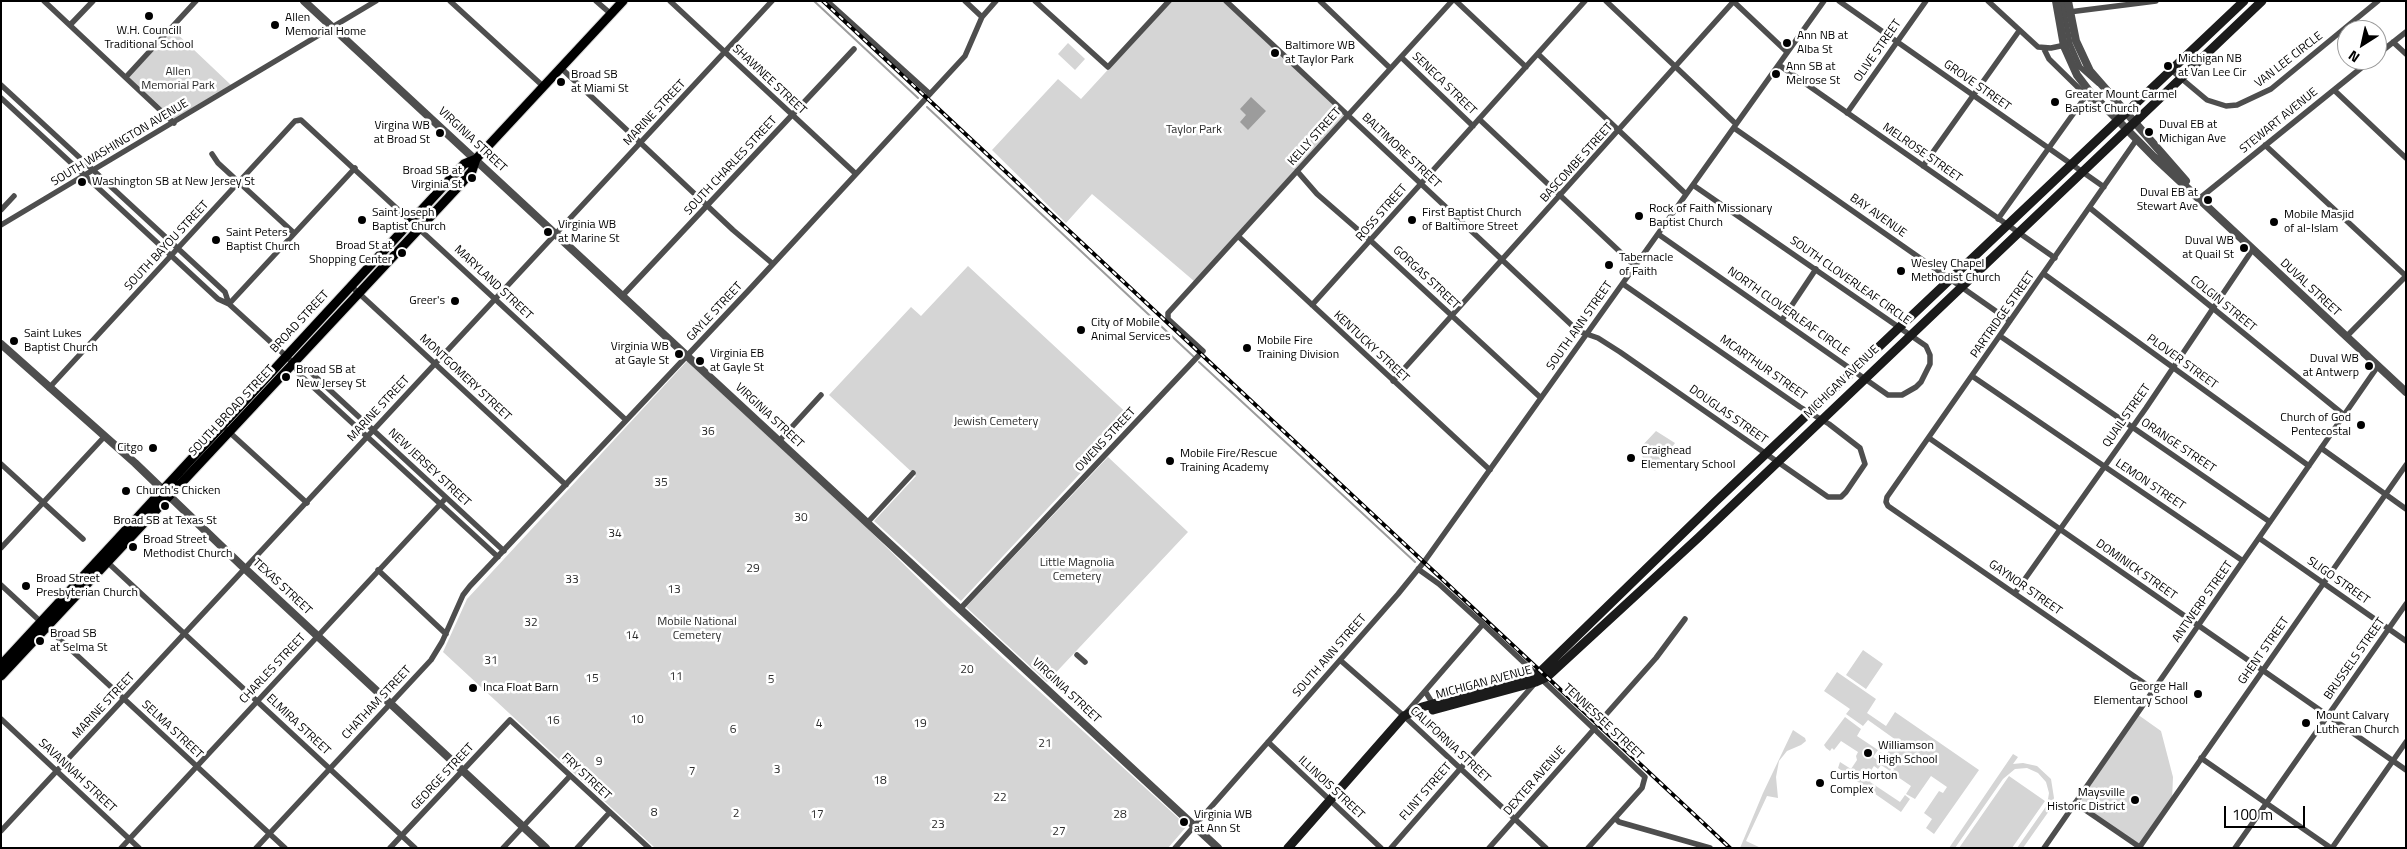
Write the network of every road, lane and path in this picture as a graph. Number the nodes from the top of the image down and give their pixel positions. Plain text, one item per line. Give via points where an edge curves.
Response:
1 (44, 1) edge
2 (92, 1) edge
3 (196, 1) edge
4 (304, 1) edge
5 (376, 1) edge
6 (450, 1) edge
7 (596, 1) edge
8 (623, 1) edge
9 (670, 1) edge
10 (772, 1) edge
11 (827, 1) edge
12 (965, 1) edge
13 (996, 1) edge
14 (1035, 1) edge
15 (1169, 1) edge
16 (1226, 1) edge
17 (1320, 1) edge
18 (1452, 1) edge
19 (1456, 1) edge
20 (1585, 1) edge
21 (1606, 1) edge
22 (1734, 1) edge
23 (1824, 1) edge
24 (1839, 1) edge
25 (1926, 1) edge
26 (1988, 1) edge
27 (2056, 1) edge
28 (2062, 1) edge
29 (2068, 1) edge
30 (2156, 1) edge
31 (2244, 1) edge
32 (2262, 1) edge
33 (2378, 1) edge
34 (2069, 12) junction
35 (611, 14) junction
36 (982, 17) junction
37 (70, 25) junction
38 (332, 27) junction
39 (2019, 31) junction
40 (2406, 32) edge
41 (1897, 42) junction
42 (2393, 42) junction
43 (2067, 45) junction
44 (2387, 47) edge
45 (854, 49) dead end
46 (2044, 49) junction
47 (1787, 52) junction
48 (725, 53) junction
49 (1538, 54) junction
50 (2406, 54) edge
51 (1401, 57) junction
52 (1778, 65) junction
53 (1526, 67) junction
54 (1676, 67) junction
55 (561, 68) junction
56 (1390, 68) junction
57 (2170, 70) junction
58 (2359, 70) edge
59 (126, 77) junction
60 (2180, 78) junction
61 (2099, 84) junction
62 (1, 85) edge
63 (544, 87) junction
64 (2334, 90) junction
65 (10, 93) junction
66 (930, 94) junction
67 (1974, 96) junction
68 (2086, 96) junction
69 (2, 99) edge
70 (2103, 106) junction
71 (2126, 112) junction
72 (1847, 113) junction
73 (792, 114) junction
74 (1348, 115) junction
75 (1479, 119) junction
76 (301, 120) joint
77 (2118, 120) junction
78 (2134, 122) junction
79 (174, 123) junction
80 (1473, 126) junction
81 (1735, 126) junction
82 (2126, 129) junction
83 (1618, 131) junction
84 (2137, 139) junction
85 (62, 141) junction
86 (640, 143) junction
87 (2264, 145) junction
88 (55, 148) junction
89 (2049, 148) junction
90 (212, 154) dead end
91 (2406, 158) edge
92 (476, 159) junction
93 (2072, 164) junction
94 (1923, 166) junction
95 (354, 168) junction
96 (94, 171) junction
97 (1298, 171) junction
98 (2082, 171) junction
99 (856, 174) junction
100 (86, 176) junction
101 (239, 182) junction
102 (1421, 184) junction
103 (1693, 185) junction
104 (2049, 186) junction
105 (2104, 187) junction
106 (118, 194) junction
107 (1686, 194) junction
108 (2056, 195) junction
109 (14, 196) dead end
110 (1560, 196) junction
111 (2200, 198) junction
112 (112, 200) junction
113 (708, 206) junction
114 (2090, 208) junction
115 (1, 210) edge
116 (1998, 219) junction
117 (412, 220) junction
118 (2, 223) edge
119 (2007, 225) junction
120 (420, 228) junction
121 (2017, 232) junction
122 (294, 233) junction
123 (556, 234) junction
124 (1658, 234) junction
125 (1239, 237) junction
126 (1371, 240) junction
127 (178, 249) junction
128 (2253, 249) junction
129 (171, 256) junction
130 (2055, 258) junction
131 (1503, 260) junction
132 (773, 264) junction
133 (1635, 266) junction
134 (1816, 270) junction
135 (2044, 274) junction
136 (2406, 276) edge
137 (1950, 279) junction
138 (1622, 284) junction
139 (1194, 285) joint
140 (351, 286) junction
141 (1960, 286) junction
142 (359, 293) junction
143 (623, 295) junction
144 (495, 299) junction
145 (229, 304) junction
146 (1312, 305) junction
147 (2213, 308) junction
148 (1453, 317) junction
149 (1782, 320) junction
150 (2010, 321) junction
151 (1900, 327) junction
152 (1910, 334) junction
153 (1586, 335) junction
154 (2000, 336) junction
155 (2346, 337) junction
156 (1, 344) edge
157 (286, 356) junction
158 (687, 356) junction
159 (435, 363) junction
160 (294, 364) junction
161 (2378, 366) junction
162 (2172, 368) junction
163 (1854, 370) junction
164 (1972, 376) junction
165 (1864, 378) junction
166 (1393, 382) junction
167 (49, 388) junction
168 (1910, 391) joint
169 (2406, 392) edge
170 (821, 395) dead end
171 (248, 397) junction
172 (1541, 398) junction
173 (256, 404) junction
174 (1810, 413) junction
175 (2344, 416) junction
176 (1821, 419) junction
177 (626, 420) junction
178 (222, 425) junction
179 (2132, 427) junction
180 (373, 430) junction
181 (230, 433) junction
182 (105, 436) junction
183 (366, 437) junction
184 (1929, 438) junction
185 (779, 441) junction
186 (2321, 448) junction
187 (1766, 454) junction
188 (1777, 462) junction
189 (1, 464) edge
190 (2104, 466) junction
191 (2309, 466) junction
192 (2406, 466) edge
193 (1490, 470) junction
194 (913, 473) dead end
195 (1854, 481) joint
196 (566, 485) junction
197 (165, 494) junction
198 (2386, 494) junction
199 (446, 498) junction
200 (43, 502) junction
201 (1886, 502) joint
202 (307, 503) junction
203 (440, 504) junction
204 (2406, 509) edge
205 (2270, 522) junction
206 (867, 523) junction
207 (2060, 530) junction
208 (2259, 538) junction
209 (83, 539) dead end
210 (1, 548) edge
211 (504, 551) junction
212 (498, 557) junction
213 (105, 560) junction
214 (2243, 561) junction
215 (245, 569) junction
216 (1418, 569) junction
217 (378, 570) junction
218 (2324, 583) junction
219 (1, 585) edge
220 (2015, 593) junction
221 (2406, 604) edge
222 (960, 609) junction
223 (1685, 619) dead end
224 (1483, 624) junction
225 (44, 625) junction
226 (2198, 626) junction
227 (2389, 629) junction
228 (185, 634) junction
229 (446, 634) junction
230 (317, 635) junction
231 (2406, 641) edge
232 (1077, 655) dead end
233 (1340, 660) junction
234 (1085, 662) dead end
235 (1, 665) edge
236 (2262, 670) junction
237 (1, 676) edge
238 (1538, 678) junction
239 (2154, 690) junction
240 (1425, 691) junction
241 (124, 699) junction
242 (257, 700) junction
243 (391, 703) junction
244 (1433, 704) junction
245 (2328, 715) junction
246 (1404, 716) junction
247 (1602, 719) dead end
248 (1, 720) edge
249 (510, 720) joint
250 (1595, 728) junction
251 (1268, 742) junction
252 (2406, 742) edge
253 (2201, 758) junction
254 (2393, 761) junction
255 (196, 766) junction
256 (330, 768) junction
257 (1461, 769) junction
258 (463, 770) junction
259 (2406, 770) edge
260 (57, 771) junction
261 (570, 776) junction
262 (1330, 800) junction
263 (2075, 803) junction
264 (2266, 803) junction
265 (610, 812) junction
266 (1615, 818) junction
267 (1515, 819) junction
268 (1194, 826) junction
269 (523, 827) junction
270 (1, 831) edge
271 (269, 833) junction
272 (402, 836) junction
273 (129, 839) junction
274 (1694, 846) edge
275 (2140, 847) edge
276 (121, 848) edge
277 (139, 848) edge
278 (256, 848) edge
279 (285, 848) edge
280 (390, 848) edge
281 (415, 848) edge
282 (504, 848) edge
283 (546, 848) edge
284 (577, 848) edge
285 (649, 848) edge
286 (1175, 848) edge
287 (1218, 848) edge
288 (1288, 848) edge
289 (1381, 848) edge
290 (1391, 848) edge
291 (1489, 848) edge
292 (1546, 848) edge
293 (1588, 848) edge
294 (1710, 848) edge
295 (2044, 848) edge
296 (2235, 848) edge
297 (2332, 848) edge

1 - 37 street
2 - 37 street
3 - 59 street
4 - 38 street, VIRGINIA STREET
5 - 38 street, SOUTH WASHINGTON AVENUE
6 - 63 street
7 - 35 street
8 - 35 main road, BROAD STREET
9 - 48 street, SHAWNEE STREET
10 - 48 street, MARINE STREET
11 - 66 street
12 - 36 street
13 - 36 street, GAYLE STREET
14 - 15 street via 1108,67
16 - 74 street, BALTIMORE STREET
17 - 56 street
18 - 51 street, KELLY STREET
19 - 53 street
20 - 49 street
21 - 54 street, BAY AVENUE
22 - 47 street
22 - 54 street, BASCOMBE STREET
23 - 47 street, SOUTH ANN STREET
24 - 41 street, GROVE STREET
25 - 41 street, OLIVE STREET
26 - 39 street
27 - 43 street, DUVAL STREET
28 - 43 street
29 - 34 street, DUVAL STREET
30 - 34 street
31 - 57 main road, MICHIGAN AVENUE
32 - 60 main road, MICHIGAN AVENUE
33 - 60 street, VAN LEE CIRCLE via 2271,89 2249,101 2237,105 2217,104
34 - 61 street, DUVAL STREET via 2083,59
35 - 55 main road, BROAD STREET
36 - 66 street, GAYLE STREET via 968,52
37 - 59 street
38 - 79 street, SOUTH WASHINGTON AVENUE
38 - 92 street, VIRGINIA STREET
39 - 46 street via 2032,44
39 - 67 street
40 - 42 street
41 - 67 street, GROVE STREET
41 - 72 street, OLIVE STREET
42 - 44 street
42 - 50 street
43 - 46 street
43 - 61 street via 2080,67
43 - 70 street, DUVAL STREET via 2077,75
45 - 73 street, SOUTH CHARLES STREET
46 - 68 street via 2049,59
47 - 52 street, SOUTH ANN STREET
48 - 73 street, SHAWNEE STREET
48 - 86 street, MARINE STREET
49 - 53 street, ROSS STREET
49 - 83 street
51 - 56 street, KELLY STREET
51 - 80 street, SENECA STREET
52 - 72 street, MELROSE STREET
52 - 81 street, SOUTH ANN STREET
53 - 75 street, ROSS STREET
54 - 81 street, BAY AVENUE
54 - 83 street, BASCOMBE STREET
55 - 63 main road, BROAD STREET
55 - 86 street
56 - 74 street, KELLY STREET
57 - 60 street, VAN LEE CIRCLE
57 - 71 main road, MICHIGAN AVENUE
58 - 64 street, STEWART AVENUE
59 - 79 street
60 - 78 main road, MICHIGAN AVENUE
61 - 71 street, DUVAL STREET
62 - 65 street, NEW JERSEY STREET
63 - 92 main road, BROAD STREET
64 - 87 street, STEWART AVENUE
64 - 91 street
65 - 69 street
65 - 85 street, NEW JERSEY STREET
66 - 99 street, GAYLE STREET
67 - 89 street, GROVE STREET
67 - 94 street
68 - 70 street via 2098,108
68 - 89 street
69 - 88 street, NEW JERSEY STREET
70 - 77 street, DUVAL STREET
71 - 77 main road, MICHIGAN AVENUE
71 - 78 street, DUVAL STREET
72 - 94 street, MELROSE STREET
73 - 99 street, SHAWNEE STREET
73 - 113 street, SOUTH CHARLES STREET
74 - 97 street, KELLY STREET
74 - 102 street, BALTIMORE STREET
75 - 80 street, ROSS STREET
75 - 110 street, SENECA STREET
76 - 95 street, MARYLAND STREET
76 - 101 street, SOUTH BAYOU STREET via 295,121
77 - 82 street, DUVAL STREET
77 - 93 main road, MICHIGAN AVENUE
78 - 82 main road, MICHIGAN AVENUE
78 - 111 street, DUVAL STREET
79 - 96 street, SOUTH WASHINGTON AVENUE
80 - 102 street, ROSS STREET
81 - 103 street, SOUTH ANN STREET
81 - 137 street, BAY AVENUE
82 - 84 street, DUVAL STREET
82 - 98 main road, MICHIGAN AVENUE
83 - 107 street
83 - 110 street, BASCOMBE STREET
84 - 105 street, PARTRIDGE STREET
84 - 111 street, DUVAL STREET
85 - 88 street
85 - 96 street, NEW JERSEY STREET
86 - 113 street
86 - 123 street, MARINE STREET
87 - 111 street, STEWART AVENUE
87 - 136 street
88 - 100 street, NEW JERSEY STREET
89 - 93 street, GROVE STREET
89 - 116 street
90 - 101 street
92 - 117 main road, BROAD STREET via 464,164
92 - 120 main road, SOUTH BROAD STREET via 472,171
92 - 123 street, VIRGINIA STREET
93 - 98 street, GROVE STREET
93 - 104 main road, MICHIGAN AVENUE
94 - 116 street, MELROSE STREET
95 - 117 street, MARYLAND STREET
95 - 122 street
96 - 100 street, SOUTH WASHINGTON AVENUE
96 - 106 street, NEW JERSEY STREET
97 - 125 street, KELLY STREET
97 - 126 street, GORGAS STREET via 1318,194
98 - 105 street, GROVE STREET
98 - 108 main road, MICHIGAN AVENUE
99 - 132 street, GAYLE STREET
100 - 112 street, NEW JERSEY STREET
100 - 118 street, SOUTH WASHINGTON AVENUE
101 - 122 street
101 - 127 street, SOUTH BAYOU STREET
102 - 126 street, ROSS STREET
102 - 131 street, BALTIMORE STREET
103 - 107 street, SOUTH ANN STREET
103 - 134 street, SOUTH CLOVERLEAF CIRCLE
104 - 108 main road
104 - 119 main road, MICHIGAN AVENUE
105 - 114 street, PARTRIDGE STREET
106 - 112 street
106 - 127 street, NEW JERSEY STREET
107 - 124 street, SOUTH ANN STREET
108 - 121 main road, MICHIGAN AVENUE
109 - 115 street
110 - 131 street, BASCOMBE STREET
110 - 133 street, SENECA STREET
111 - 128 street, DUVAL STREET
112 - 129 street, NEW JERSEY STREET
113 - 132 street
113 - 143 street, SOUTH CHARLES STREET
114 - 130 street, PARTRIDGE STREET
114 - 147 street, COLGIN STREET
116 - 119 street, MELROSE STREET
117 - 120 street, MARYLAND STREET
117 - 140 main road, BROAD STREET
119 - 121 street, MELROSE STREET
119 - 137 main road, MICHIGAN AVENUE
120 - 142 main road, SOUTH BROAD STREET
120 - 144 street, MARYLAND STREET
121 - 130 street, MELROSE STREET
121 - 141 main road, MICHIGAN AVENUE
122 - 145 street
123 - 143 street, VIRGINIA STREET
123 - 144 street, MARINE STREET
124 - 133 street, SOUTH ANN STREET
124 - 149 street, NORTH CLOVERLEAF CIRCLE
125 - 139 street, KELLY STREET
125 - 146 street, KENTUCKY STREET
126 - 146 street, ROSS STREET
126 - 148 street, GORGAS STREET
127 - 129 street, SOUTH BAYOU STREET
127 - 145 street, NEW JERSEY STREET via 224,292
128 - 147 street, QUAIL STREET
128 - 155 street, DUVAL STREET
129 - 145 street, NEW JERSEY STREET via 218,299
129 - 167 street, SOUTH BAYOU STREET
130 - 135 street, PARTRIDGE STREET
131 - 148 street, BASCOMBE STREET
131 - 153 street, BALTIMORE STREET
132 - 158 street, GAYLE STREET
133 - 138 street, SOUTH ANN STREET
134 - 149 street
134 - 151 street, SOUTH CLOVERLEAF CIRCLE
135 - 150 street, PARTRIDGE STREET
135 - 162 street, PLOVER STREET
136 - 155 street
137 - 141 street, BAY AVENUE
137 - 151 main road, MICHIGAN AVENUE
138 - 153 street, SOUTH ANN STREET
138 - 174 street, MCARTHUR STREET
139 - 222 street, OWENS STREET via 1168,313 1168,319 1203,351
140 - 142 street, MONTGOMERY STREET
140 - 157 main road, BROAD STREET
141 - 150 street, BAY AVENUE
141 - 152 main road, MICHIGAN AVENUE
142 - 159 street, MONTGOMERY STREET
142 - 160 main road, SOUTH BROAD STREET
143 - 158 street, VIRGINIA STREET
144 - 159 street, MARINE STREET
144 - 177 street, MARYLAND STREET
145 - 157 street, NEW JERSEY STREET
146 - 166 street, KENTUCKY STREET
147 - 162 street, QUAIL STREET
147 - 175 street, COLGIN STREET
148 - 166 street, BASCOMBE STREET
148 - 172 street, GORGAS STREET
149 - 163 street, NORTH CLOVERLEAF CIRCLE
150 - 154 street, PARTRIDGE STREET
151 - 152 street, SOUTH CLOVERLEAF CIRCLE
151 - 163 main road, MICHIGAN AVENUE
152 - 165 main road, MICHIGAN AVENUE
152 - 168 street, SOUTH CLOVERLEAF CIRCLE via 1926,346 1930,355 1930,364 1921,382
153 - 172 street, SOUTH ANN STREET
153 - 187 street, DOUGLAS STREET via 1598,338 1620,352
154 - 164 street, PARTRIDGE STREET
154 - 179 street, ORANGE STREET
155 - 161 street, DUVAL STREET
156 - 167 street, TEXAS STREET
157 - 160 street, NEW JERSEY STREET
157 - 171 main road, BROAD STREET
158 - 177 street, GAYLE STREET
158 - 185 street, VIRGINIA STREET
159 - 180 street, MARINE STREET
159 - 196 street, MONTGOMERY STREET
160 - 173 main road, SOUTH BROAD STREET
160 - 180 street, NEW JERSEY STREET via 306,368
160 - 183 street, NEW JERSEY STREET via 300,374
161 - 169 street, DUVAL STREET
161 - 175 street, ANTWERP STREET
162 - 179 street, QUAIL STREET
162 - 191 street, PLOVER STREET
163 - 165 street, NORTH CLOVERLEAF CIRCLE
163 - 174 main road, MICHIGAN AVENUE
164 - 184 street, PARTRIDGE STREET
164 - 190 street, LEMON STREET
165 - 168 street, NORTH CLOVERLEAF CIRCLE via 1888,395 1897,396
165 - 176 main road, MICHIGAN AVENUE
166 - 193 street, KENTUCKY STREET
167 - 182 street, TEXAS STREET
170 - 185 street
171 - 173 street
171 - 178 main road, BROAD STREET
172 - 193 street, SOUTH ANN STREET
173 - 181 main road, SOUTH BROAD STREET
174 - 176 street, MCARTHUR STREET
174 - 187 main road, MICHIGAN AVENUE
175 - 186 street, ANTWERP STREET
176 - 188 main road, MICHIGAN AVENUE
176 - 195 street, MCARTHUR STREET via 1860,448 1865,464
177 - 196 street, GAYLE STREET
178 - 181 street
178 - 197 main road, BROAD STREET
179 - 190 street, QUAIL STREET
179 - 205 street, ORANGE STREET
180 - 183 street, MARINE STREET
180 - 199 street, NEW JERSEY STREET
181 - 197 main road, SOUTH BROAD STREET
181 - 202 street
182 - 197 street, TEXAS STREET
182 - 200 street
183 - 202 street, MARINE STREET
183 - 203 street, NEW JERSEY STREET
184 - 201 street, PARTRIDGE STREET via 1886,497
184 - 207 street, DOMINICK STREET
185 - 206 street, VIRGINIA STREET
186 - 191 street, ANTWERP STREET
186 - 198 street
187 - 188 street, DOUGLAS STREET
187 - 238 main road, MICHIGAN AVENUE
188 - 195 street, DOUGLAS STREET via 1828,497 1841,497
188 - 238 main road, MICHIGAN AVENUE via 1653,580
189 - 200 street
190 - 207 street, QUAIL STREET
190 - 214 street, LEMON STREET
191 - 205 street, ANTWERP STREET
192 - 198 street, GHENT STREET
193 - 216 street, SOUTH ANN STREET
194 - 206 street
196 - 211 street, GAYLE STREET
197 - 213 main road, BROAD STREET
197 - 215 street, TEXAS STREET
198 - 204 street
198 - 218 street, GHENT STREET
199 - 203 street, CHARLES STREET
199 - 211 street, NEW JERSEY STREET
200 - 209 street
200 - 210 street
201 - 220 street, GAYNOR STREET
202 - 215 street, MARINE STREET
203 - 212 street, NEW JERSEY STREET
203 - 217 street, CHARLES STREET
205 - 208 street, ANTWERP STREET
206 - 222 street, VIRGINIA STREET
207 - 220 street, QUAIL STREET
207 - 226 street, DOMINICK STREET
208 - 214 street, ANTWERP STREET
208 - 218 street, SLIGO STREET
211 - 212 street, GAYLE STREET
212 - 229 street, GAYLE STREET via 462,595
213 - 225 main road, BROAD STREET
213 - 228 street, ELMIRA STREET
214 - 226 street, ANTWERP STREET
215 - 228 street, MARINE STREET
215 - 230 street, TEXAS STREET
216 - 224 street, TENNESSEE STREET
216 - 233 street, SOUTH ANN STREET
217 - 229 street
217 - 230 street, CHARLES STREET
218 - 227 street, SLIGO STREET
218 - 236 street, GHENT STREET
219 - 225 street, SELMA STREET
220 - 239 street, GAYNOR STREET
221 - 227 street, BRUSSELS STREET
222 - 268 street, VIRGINIA STREET
223 - 247 street via 1656,658
224 - 238 street, TENNESSEE STREET
224 - 240 street
225 - 235 main road, BROAD STREET
225 - 237 main road
225 - 241 street, SELMA STREET
226 - 236 street, DOMINICK STREET
226 - 239 street, ANTWERP STREET
227 - 231 street, SLIGO STREET
227 - 245 street, BRUSSELS STREET
228 - 241 street, MARINE STREET
228 - 242 street, ELMIRA STREET
229 - 243 street, CHATHAM STREET via 431,660
230 - 242 street, CHARLES STREET
230 - 243 street, TEXAS STREET
232 - 234 street
233 - 246 street, CALIFORNIA STREET
233 - 251 street, SOUTH ANN STREET
236 - 245 street, DOMINICK STREET
236 - 253 street, GHENT STREET
238 - 244 main road, MICHIGAN AVENUE
238 - 246 main road, MICHIGAN AVENUE
238 - 250 street, TENNESSEE STREET
238 - 257 street, FLINT STREET
239 - 263 street, ANTWERP STREET
240 - 244 street
240 - 246 street
241 - 255 street, SELMA STREET
241 - 260 street, MARINE STREET
242 - 255 street, CHARLES STREET
242 - 256 street, ELMIRA STREET
243 - 256 street, CHATHAM STREET
243 - 258 street, TEXAS STREET
244 - 246 main road, MICHIGAN AVENUE
245 - 254 street, DOMINICK STREET
245 - 264 street, BRUSSELS STREET
246 - 257 street, CALIFORNIA STREET
246 - 262 main road, MICHIGAN AVENUE
248 - 260 street, SAVANNAH STREET
249 - 258 street, GEORGE STREET
249 - 261 street, FRY STREET
250 - 266 street, TENNESSEE STREET via 1645,777 1642,788
250 - 267 street, DEXTER AVENUE
251 - 262 street, ILLINOIS STREET
251 - 268 street, SOUTH ANN STREET
252 - 254 street
253 - 264 street
253 - 275 street, GHENT STREET
254 - 259 street, DOMINICK STREET
254 - 297 street
255 - 271 street, SELMA STREET
255 - 273 street, CHARLES STREET
256 - 271 street, CHATHAM STREET
256 - 272 street, ELMIRA STREET
257 - 267 street, CALIFORNIA STREET
257 - 290 street, FLINT STREET
258 - 269 street, TEXAS STREET
258 - 272 street, GEORGE STREET
260 - 270 street, MARINE STREET
260 - 273 street, SAVANNAH STREET
261 - 265 street, FRY STREET
261 - 269 street
262 - 288 main road, MICHIGAN AVENUE
262 - 289 street, ILLINOIS STREET
263 - 275 street
263 - 295 street, ANTWERP STREET
264 - 296 street, BRUSSELS STREET
264 - 297 street
265 - 284 street
265 - 285 street, FRY STREET
266 - 274 street
266 - 293 street
267 - 291 street, DEXTER AVENUE
267 - 292 street, CALIFORNIA STREET
268 - 286 street, SOUTH ANN STREET
268 - 287 street, VIRGINIA STREET
269 - 282 street
269 - 283 street, TEXAS STREET
271 - 278 street, CHATHAM STREET
271 - 279 street, SELMA STREET
272 - 280 street, GEORGE STREET
272 - 281 street, ELMIRA STREET
273 - 276 street, CHARLES STREET
273 - 277 street, SAVANNAH STREET
274 - 294 street

